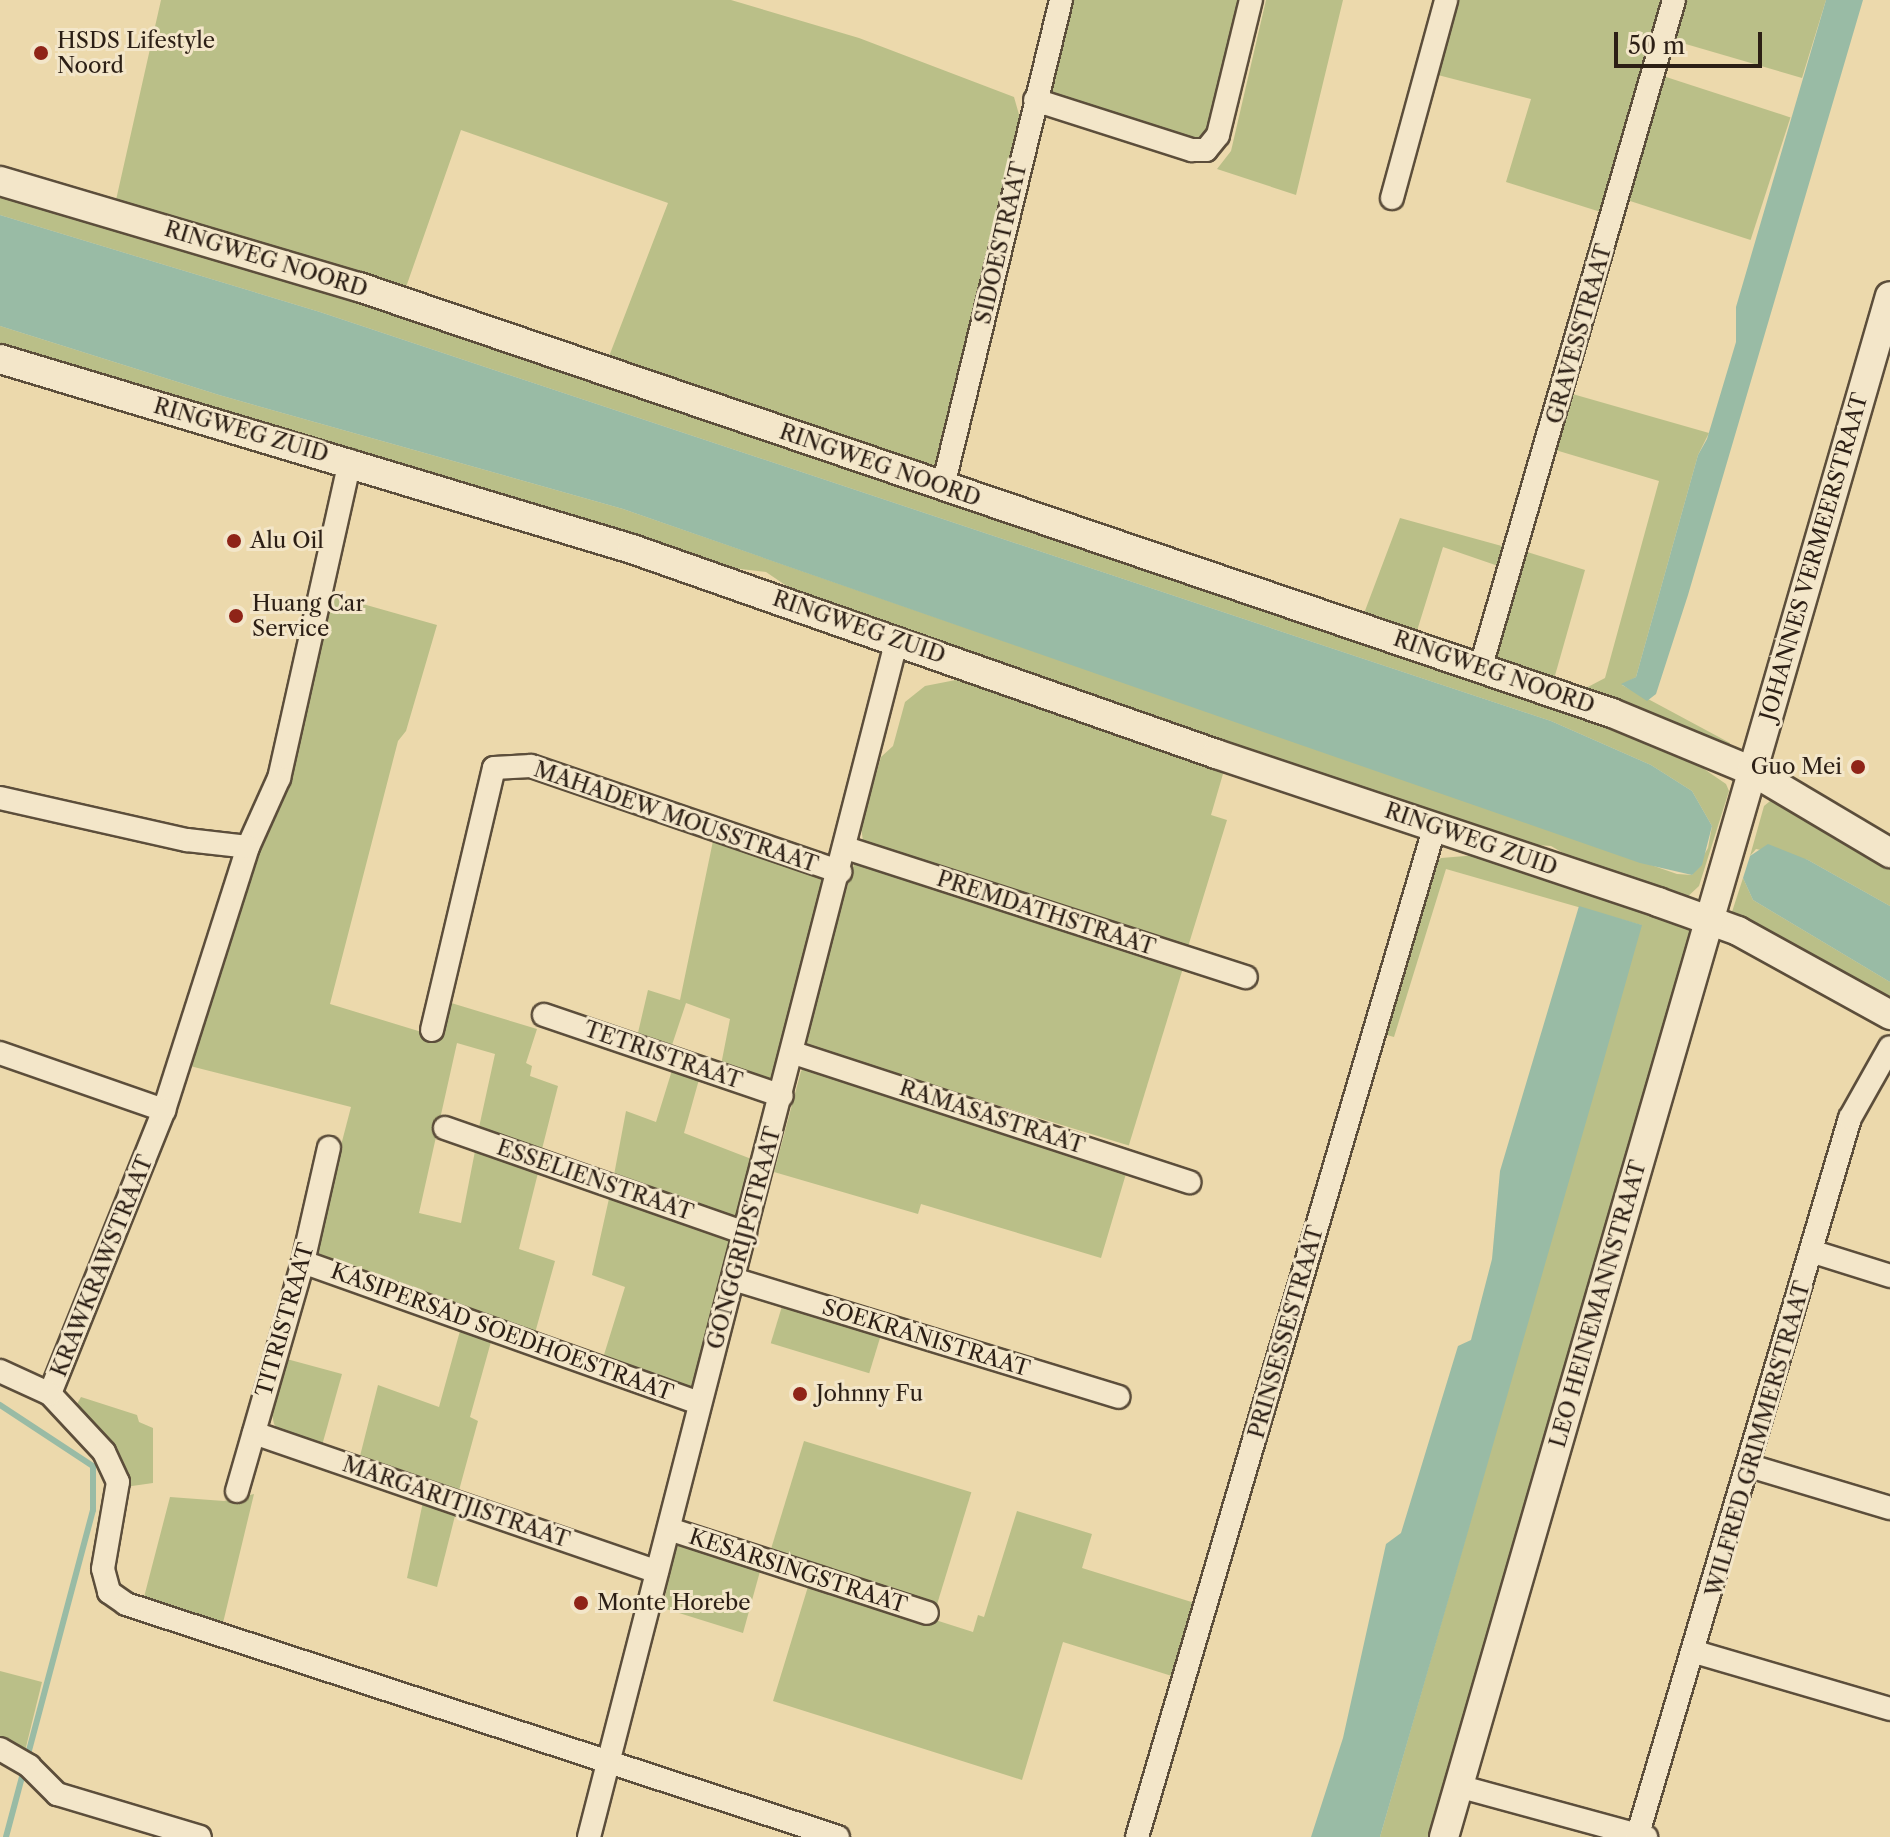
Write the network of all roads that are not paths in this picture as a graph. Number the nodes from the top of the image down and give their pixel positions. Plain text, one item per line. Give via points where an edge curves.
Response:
1 (1061, 0) edge
2 (1251, 0) edge
3 (1446, 0) edge
4 (1674, 0) edge
5 (1035, 100) junction
6 (0, 181) edge
7 (1392, 198) dead end
8 (1890, 296) edge
9 (0, 359) edge
10 (350, 461) junction
11 (943, 486) junction
12 (897, 639) junction
13 (1481, 666) junction
14 (1752, 771) junction
15 (0, 798) edge
16 (1435, 826) junction
17 (248, 847) junction
18 (846, 848) junction
19 (1890, 853) edge
20 (840, 872) junction
21 (1712, 907) junction
22 (1246, 977) dead end
23 (544, 1015) dead end
24 (1890, 1015) edge
25 (432, 1030) dead end
26 (1890, 1047) edge
27 (0, 1053) edge
28 (794, 1053) junction
29 (782, 1096) junction
30 (164, 1110) junction
31 (445, 1128) dead end
32 (329, 1148) dead end
33 (1189, 1182) dead end
34 (745, 1233) junction
35 (1814, 1252) junction
36 (303, 1262) junction
37 (1890, 1276) edge
38 (733, 1279) junction
39 (0, 1371) edge
40 (50, 1394) junction
41 (1118, 1397) dead end
42 (700, 1403) junction
43 (254, 1433) junction
44 (1750, 1466) junction
45 (237, 1491) dead end
46 (1890, 1508) edge
47 (669, 1529) junction
48 (657, 1572) junction
49 (927, 1613) dead end
50 (1695, 1652) junction
51 (1890, 1709) edge
52 (15, 1758) edge
53 (609, 1761) junction
54 (1458, 1786) junction
55 (1640, 1836) edge
56 (200, 1837) edge
57 (589, 1837) edge
58 (838, 1837) edge
59 (1137, 1837) edge
60 (1444, 1837) edge

1 - 5 street, SIDOESTRAAT
2 - 5 street via 1218,135 1206,150
3 - 7 street
4 - 13 street, GRAVESSTRAAT
5 - 11 street, SIDOESTRAAT
6 - 11 street, RINGWEG NOORD via 359,287
8 - 14 street, JOHANNES VERMEERSTRAAT
9 - 10 street, RINGWEG ZUID
10 - 12 street, RINGWEG ZUID
10 - 17 street, KRAWKRAWSTRAAT via 279,778
11 - 13 street, RINGWEG NOORD
12 - 16 street, RINGWEG ZUID
12 - 18 street, GONGGRIJPSTRAAT
13 - 14 street, RINGWEG NOORD
14 - 19 street, RINGWEG NOORD
14 - 21 street, LEO HEINEMANNSTRAAT
15 - 17 street via 187,840
16 - 21 street, RINGWEG ZUID
16 - 59 street, PRINSESSESTRAAT
17 - 30 street, KRAWKRAWSTRAAT
18 - 20 street, GONGGRIJPSTRAAT
18 - 22 street, PREMDATHSTRAAT
20 - 25 street, MAHADEW MOUSSTRAAT via 531,766 494,768
20 - 28 street, GONGGRIJPSTRAAT
21 - 24 street, RINGWEG ZUID via 1738,931
21 - 54 street, LEO HEINEMANNSTRAAT
23 - 29 street, TETRISTRAAT
26 - 35 street, WILFRED GRIMMERSTRAAT via 1850,1118
27 - 30 street
28 - 29 street, GONGGRIJPSTRAAT
28 - 33 street, RAMASASTRAAT
29 - 34 street, GONGGRIJPSTRAAT
30 - 40 street, KRAWKRAWSTRAAT
31 - 34 street, ESSELIENSTRAAT
32 - 36 street, TITRISTRAAT
34 - 38 street, GONGGRIJPSTRAAT
35 - 37 street
35 - 44 street, WILFRED GRIMMERSTRAAT
36 - 42 street, KASIPERSAD SOEDHOESTRAAT
36 - 43 street, TITRISTRAAT
38 - 41 street, SOEKRANISTRAAT
38 - 42 street, GONGGRIJPSTRAAT
39 - 40 street
40 - 53 street, KRAWKRAWSTRAAT via 104,1452 118,1482 103,1569 109,1592 126,1604
42 - 47 street, GONGGRIJPSTRAAT
43 - 45 street, TITRISTRAAT
43 - 48 street, MARGARITJISTRAAT
44 - 46 street
44 - 50 street, WILFRED GRIMMERSTRAAT
47 - 48 street, GONGGRIJPSTRAAT
47 - 49 street, KESARSINGSTRAAT
48 - 53 street, GONGGRIJPSTRAAT
50 - 51 street
50 - 55 street, WILFRED GRIMMERSTRAAT
52 - 56 street via 57,1794
53 - 57 street, GONGGRIJPSTRAAT
53 - 58 street, KRAWKRAWSTRAAT
54 - 55 street
54 - 60 street, LEO HEINEMANNSTRAAT

